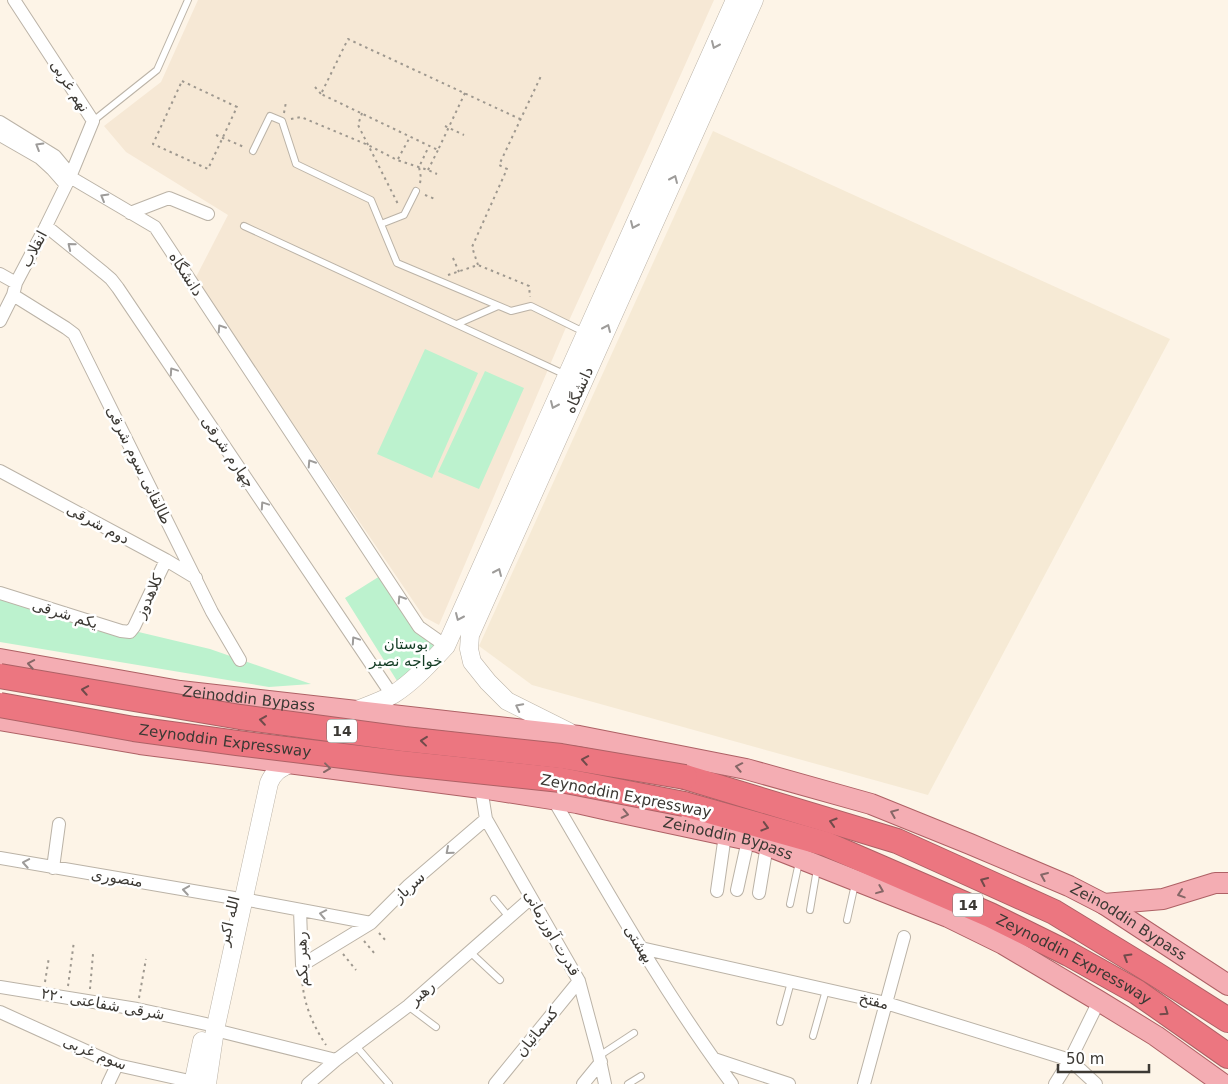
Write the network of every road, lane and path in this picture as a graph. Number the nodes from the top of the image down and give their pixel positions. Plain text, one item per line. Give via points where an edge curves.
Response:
1 (14, 0) edge
2 (188, 0) edge
3 (735, 0) edge
4 (754, 0) edge
5 (541, 76) dead end
6 (315, 87) dead end
7 (465, 93) junction
8 (321, 94) junction
9 (362, 113) junction
10 (520, 119) junction
11 (93, 121) junction
12 (282, 121) junction
13 (0, 122) edge
14 (445, 126) dead end
15 (0, 135) edge
16 (216, 135) dead end
17 (464, 135) dead end
18 (410, 137) junction
19 (223, 138) junction
20 (368, 145) junction
21 (429, 146) junction
22 (438, 150) junction
23 (253, 151) joint
24 (397, 160) junction
25 (419, 167) junction
26 (428, 170) junction
27 (436, 174) dead end
28 (422, 178) dead end
29 (68, 181) junction
30 (416, 191) dead end
31 (130, 213) junction
32 (208, 214) dead end
33 (404, 215) junction
34 (381, 224) junction
35 (46, 226) junction
36 (244, 226) dead end
37 (453, 258) dead end
38 (478, 265) junction
39 (459, 272) junction
40 (0, 274) edge
41 (432, 278) junction
42 (14, 289) junction
43 (498, 306) junction
44 (531, 306) junction
45 (0, 321) edge
46 (457, 324) junction
47 (586, 334) junction
48 (585, 356) junction
49 (567, 375) junction
50 (2, 476) edge
51 (529, 482) junction
52 (166, 560) junction
53 (196, 578) junction
54 (0, 594) edge
55 (130, 632) joint
56 (446, 646) junction
57 (0, 658) edge
58 (240, 660) dead end
59 (0, 676) edge
60 (148, 685) junction
61 (392, 695) junction
62 (0, 705) edge
63 (354, 712) junction
64 (0, 720) edge
65 (507, 727) junction
66 (579, 736) junction
67 (140, 744) junction
68 (252, 759) junction
69 (291, 763) junction
70 (481, 788) junction
71 (553, 799) junction
72 (486, 820) junction
73 (59, 824) dead end
74 (725, 835) junction
75 (748, 840) junction
76 (767, 845) junction
77 (0, 858) edge
78 (808, 862) junction
79 (52, 868) junction
80 (856, 880) junction
81 (1228, 883) edge
82 (737, 890) dead end
83 (934, 890) junction
84 (717, 891) dead end
85 (759, 893) dead end
86 (239, 898) junction
87 (531, 898) junction
88 (494, 899) dead end
89 (790, 904) dead end
90 (1104, 904) junction
91 (300, 910) junction
92 (810, 910) dead end
93 (509, 917) junction
94 (847, 920) dead end
95 (371, 923) junction
96 (356, 932) junction
97 (904, 937) dead end
98 (74, 941) dead end
99 (336, 944) junction
100 (641, 948) junction
101 (469, 951) junction
102 (93, 954) dead end
103 (375, 954) dead end
104 (48, 957) dead end
105 (146, 959) dead end
106 (302, 965) junction
107 (356, 970) dead end
108 (500, 980) dead end
109 (579, 981) junction
110 (791, 982) junction
111 (1228, 985) edge
112 (0, 987) edge
113 (826, 990) junction
114 (43, 993) junction
115 (67, 997) junction
116 (89, 1000) junction
117 (1099, 1001) junction
118 (886, 1004) junction
119 (408, 1006) junction
120 (137, 1009) junction
121 (0, 1012) edge
122 (1228, 1020) edge
123 (780, 1022) dead end
124 (211, 1027) junction
125 (436, 1028) dead end
126 (634, 1033) dead end
127 (813, 1036) dead end
128 (1156, 1036) junction
129 (356, 1046) junction
130 (1228, 1056) edge
131 (600, 1059) junction
132 (714, 1059) junction
133 (336, 1060) junction
134 (1070, 1060) junction
135 (117, 1065) junction
136 (641, 1076) dead end
137 (203, 1083) edge
138 (108, 1084) edge
139 (308, 1084) edge
140 (389, 1084) edge
141 (495, 1084) edge
142 (583, 1084) edge
143 (605, 1084) edge
144 (628, 1084) edge
145 (732, 1084) edge
146 (789, 1084) edge
147 (864, 1084) edge
148 (1054, 1084) edge
149 (1096, 1084) edge
150 (1224, 1084) edge

1 - 11 street, نهم غربی
2 - 11 lane via 157,70
3 -> 47 main road, دانشگاه
48 -> 4 main road, دانشگاه
5 - 10 path
6 - 8 path
7 - 8 path via 348,39
7 - 10 path
7 - 22 path
8 - 9 path
9 - 18 path
9 - 20 path via 358,125
10 - 38 path via 499,165 507,169 472,248
11 - 29 street, نهم غربی
12 - 20 path via 301,117
12 - 23 lane via 270,116
12 - 34 lane via 296,164 371,200
29 -> 13 street via 65,168 55,156
14 - 17 path, bridge
15 - 29 street via 40,158
16 - 19 path
18 - 21 path
18 - 24 path
19 - 19 path via 237,107 182,81 153,144 208,169
19 - 23 path
20 - 24 path
20 - 33 path
21 - 22 path
21 - 25 path
22 - 26 path
24 - 25 path
25 - 26 path
25 - 28 path
26 - 27 path
31 -> 29 street, دانشگاه
29 - 35 street, انقلاب
30 - 33 lane
31 - 32 street via 169,198
56 -> 31 street, دانشگاه via 419,627 155,227
33 - 34 lane
34 - 41 lane via 397,264
35 - 42 street, انقلاب
61 -> 35 street, چهارم شرقی via 118,288
36 - 46 lane
37 - 39 path
38 - 39 path
38 - 44 path via 529,286
39 - 41 path
40 - 42 street, طالقانی سوم شرقی
41 - 43 lane
42 - 45 street, انقلاب
42 - 53 street, طالقانی سوم شرقی via 74,334
43 - 44 lane via 511,311
43 - 46 lane
44 - 47 lane
46 - 49 lane
47 - 48 main road, دانشگاه
48 - 49 main road, دانشگاه
48 - 51 main road, دانشگاه
49 -> 51 main road, دانشگاه
50 - 52 street, دوم شرقی
51 -> 56 main road, دانشگاه
66 -> 51 main road, دانشگاه via 507,701 472,662 469,649 470,635
52 - 53 street, دوم شرقی
52 - 55 street, کلاهدوز
53 - 58 street, طالقانی سوم شرقی
54 - 55 street, یکم شرقی
56 - 61 main road, دانشگاه
60 -> 57 main road, Zeinoddin Bypass
122 -> 59 highway, Zeynoddin Expressway / 14, bridge via 1054,912 897,841 685,777 561,756 240,717
60 - 63 main road, Zeinoddin Bypass
60 - 67 main road via 117,693 108,712 114,730
61 - 63 main road, دانشگاه
62 -> 83 highway, Zeynoddin Expressway / 14, bridge via 209,740 561,780 684,804 826,844
63 - 65 main road, Zeinoddin Bypass
64 - 67 main road, Zeinoddin Bypass
65 - 66 main road, Zeinoddin Bypass
65 - 70 main road via 543,748 548,758 546,773 535,786
90 -> 66 main road, Zeinoddin Bypass via 1069,886 871,804 746,768
67 - 68 main road, Zeinoddin Bypass
68 - 69 main road, Zeinoddin Bypass
68 - 86 main road, الله اکبر via 260,773 260,781
69 -> 70 main road, Zeinoddin Bypass
69 - 86 main road via 272,775
70 - 71 main road, Zeinoddin Bypass
70 - 72 street
71 -> 74 main road, Zeinoddin Bypass
71 - 100 street, بهشتی
72 - 87 street, قدرت آورزمانی
72 -> 95 street, سرباز
73 - 79 street
74 - 75 main road, Zeinoddin Bypass
74 - 84 street
75 - 76 main road, Zeinoddin Bypass
75 - 82 street
76 - 78 main road, Zeinoddin Bypass
76 - 85 street
79 -> 77 street, منصوری
78 - 80 main road, Zeinoddin Bypass
78 - 89 lane
78 - 92 lane
86 -> 79 street, منصوری
80 - 94 lane
80 -> 117 main road, Zeinoddin Bypass via 948,917 1003,944
81 -> 90 main road via 1215,883 1163,899
83 - 128 main road via 1019,940
83 -> 130 highway, Zeynoddin Expressway / 14 via 1061,950 1137,992
86 - 91 street, رهبر یکم
86 - 124 main road, الله اکبر
87 - 93 street, رهبر
87 - 109 street, قدرت آورزمانی
88 - 93 lane
90 - 111 main road, Zeinoddin Bypass
95 -> 91 street, رهبر یکم
91 - 106 street, رهبر یکم
93 - 101 street, رهبر
95 - 96 street, سرباز
96 - 99 street, سرباز
96 - 103 path
97 - 118 street
98 - 115 path
99 - 106 street, سرباز
99 - 107 path
100 - 110 street, مفتخ
100 - 132 street, بهشتی
101 - 108 lane
101 - 119 street, رهبر
102 - 116 path
104 - 114 path
105 - 120 path
106 - 133 path, رهبر یکم via 302,992 310,1018
109 - 131 street, قدرت آورزمانی
109 - 141 street, کسمائیان
110 - 113 street, مفتخ
110 - 123 lane
112 - 114 street, ۲۲۰ شرقی شفاعتی
113 - 118 street, مفتخ
113 - 127 lane
114 - 115 street, ۲۲۰ شرقی شفاعتی
115 - 116 street, ۲۲۰ شرقی شفاعتی
116 - 120 street, ۲۲۰ شرقی شفاعتی
117 - 128 main road, Zeinoddin Bypass
117 - 134 street
118 - 134 street, مفتخ
118 - 147 street
119 - 125 lane
119 - 129 street, رهبر
120 - 124 street, ۲۲۰ شرقی شفاعتی
121 - 135 street, سوم غربی
124 - 133 street, ۲۲۰ شرقی شفاعتی
124 - 137 main road, الله اکبر
126 - 131 lane
128 - 150 main road, Zeinoddin Bypass
129 - 133 street, رهبر
129 - 140 lane
131 - 142 street
131 - 143 street, قدرت آورزمانی
132 - 145 street, بهشتی
132 - 146 street
133 - 139 street, رهبر
134 - 148 street
134 - 149 street, مفتخ
135 - 137 street, سوم غربی
135 - 138 street
136 - 144 lane

